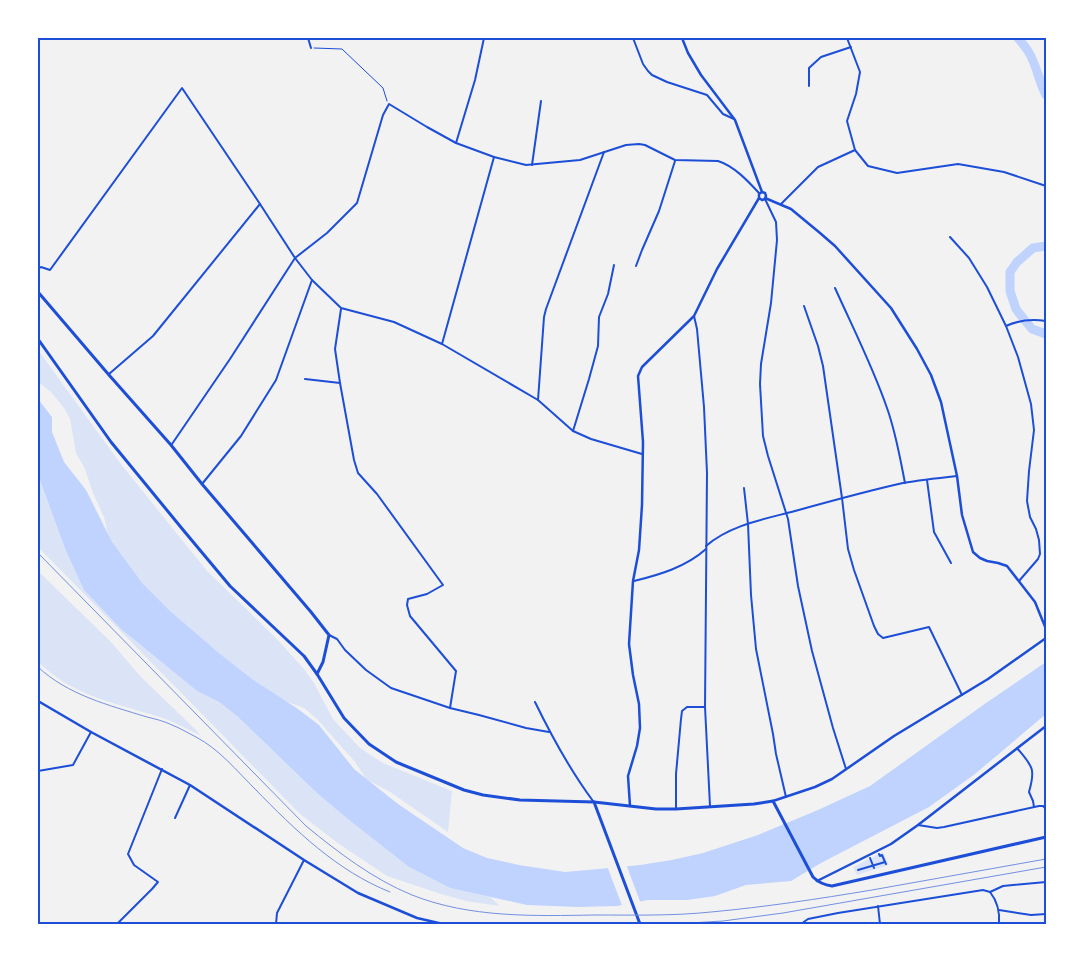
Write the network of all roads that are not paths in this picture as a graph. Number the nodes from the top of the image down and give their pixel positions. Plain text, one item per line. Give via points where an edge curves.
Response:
1 (308, 38) edge
2 (484, 38) edge
3 (633, 38) edge
4 (682, 38) edge
5 (847, 38) edge
6 (851, 47) junction
7 (311, 48) road end
8 (810, 86) dead end
9 (541, 101) dead end
10 (735, 120) junction
11 (456, 143) junction
12 (855, 150) junction
13 (604, 152) junction
14 (494, 158) junction
15 (675, 160) junction
16 (532, 165) junction
17 (1046, 186) edge
18 (760, 192) junction
19 (759, 198) junction
20 (765, 198) junction
21 (260, 204) junction
22 (780, 204) junction
23 (950, 237) dead end
24 (295, 258) junction
25 (614, 265) dead end
26 (636, 266) dead end
27 (38, 269) edge
28 (312, 280) junction
29 (835, 288) dead end
30 (38, 292) edge
31 (804, 306) dead end
32 (341, 308) junction
33 (694, 316) junction
34 (1046, 321) edge
35 (1006, 326) junction
36 (38, 338) edge
37 (442, 344) junction
38 (109, 375) junction
39 (305, 380) dead end
40 (340, 383) junction
41 (538, 400) junction
42 (573, 431) junction
43 (171, 445) junction
44 (642, 454) junction
45 (957, 476) junction
46 (928, 480) junction
47 (905, 483) junction
48 (202, 484) junction
49 (744, 488) dead end
50 (842, 498) junction
51 (786, 513) junction
52 (748, 524) junction
53 (706, 548) junction
54 (951, 563) dead end
55 (633, 581) junction
56 (1019, 581) junction
57 (1046, 629) edge
58 (329, 635) junction
59 (1046, 638) edge
60 (317, 674) junction
61 (962, 695) junction
62 (38, 701) edge
63 (535, 702) dead end
64 (705, 707) junction
65 (450, 708) junction
66 (1046, 726) edge
67 (91, 732) junction
68 (549, 732) junction
69 (1017, 748) junction
70 (846, 769) junction
71 (162, 770) junction
72 (38, 771) edge
73 (190, 786) junction
74 (786, 797) junction
75 (773, 801) junction
76 (594, 802) junction
77 (630, 806) junction
78 (1034, 806) junction
79 (710, 808) junction
80 (676, 809) junction
81 (1046, 809) edge
82 (175, 818) dead end
83 (918, 825) junction
84 (1046, 837) edge
85 (879, 854) dead end
86 (870, 858) dead end
87 (304, 860) junction
88 (873, 867) junction
89 (858, 870) dead end
90 (817, 881) junction
91 (1046, 882) edge
92 (990, 892) junction
93 (878, 906) junction
94 (999, 910) junction
95 (1046, 914) edge
96 (117, 924) edge
97 (276, 924) edge
98 (443, 924) edge
99 (640, 924) edge
100 (801, 924) edge
101 (880, 924) edge
102 (999, 924) edge

1 - 7 street
2 - 11 street
3 - 10 street via 643,64 652,75 707,95 723,114
4 - 10 street via 700,75
5 - 6 street
6 - 8 street via 821,56 809,68
6 - 12 street via 860,72 847,122
9 - 16 street
10 - 18 street
11 - 14 street
11 - 24 street via 389,104 357,202 328,233
12 - 17 street via 868,166 897,173 958,164 1004,172
12 - 22 street via 818,167
13 - 15 street via 639,144
13 - 16 street via 580,160
13 - 41 street via 546,309
14 - 16 street
14 - 37 street
15 - 18 street via 718,161
15 - 26 street
18 - 19 street
18 - 20 street via 765,194
19 - 20 street
19 - 33 street via 717,268
20 - 22 street
20 - 51 street via 776,222 777,240 760,364 761,404 764,440
21 - 24 street
21 - 27 street via 182,88 50,270
21 - 38 street via 153,336
22 - 45 street via 792,209 835,246 899,320 938,393
23 - 35 street via 969,258
24 - 28 street
24 - 43 street
25 - 42 street via 599,316 598,346
28 - 32 street
28 - 48 street via 276,380 241,436
29 - 47 street via 878,382 898,446
30 - 38 main road
31 - 50 street via 823,366
32 - 37 street via 394,322
32 - 40 street via 335,349
33 - 44 street via 639,371
33 - 53 street via 704,407
34 - 35 street via 1021,321
35 - 56 street via 1028,390 1034,430 1027,501 1040,554
36 - 60 main road via 111,442 184,531 230,586 304,656
37 - 41 street
38 - 43 main road
39 - 40 street
40 - 65 street via 358,473 443,585 428,594 408,599 407,605 410,616 456,671
41 - 42 street
42 - 44 street
43 - 48 main road
44 - 55 street via 639,550
45 - 46 street
45 - 56 street via 962,514 973,552 980,558 1007,566
46 - 47 street
46 - 54 street via 934,532
47 - 50 street
48 - 58 main road
49 - 52 street
50 - 51 street
50 - 61 street via 850,558 878,634 883,638 929,627
51 - 52 street
51 - 70 street via 812,651
52 - 53 street via 726,533
52 - 74 street via 756,649
53 - 55 street via 676,568
53 - 64 street
55 - 77 street via 628,644 640,728 628,776
56 - 57 street via 1035,602
58 - 60 main road
58 - 65 street via 390,688
59 - 61 street
60 - 76 main road via 344,718 369,744 396,762 483,795 520,800
61 - 70 street
62 - 67 street
63 - 68 street
64 - 79 street
64 - 80 street via 687,707 682,711
65 - 68 street
66 - 69 street
67 - 71 street
67 - 72 street via 73,765
68 - 76 street
69 - 78 street via 1033,771 1029,792
69 - 83 street
70 - 74 street via 815,787
71 - 73 street
71 - 96 street via 128,854 134,865 158,882
73 - 82 street
73 - 87 street
74 - 75 street
75 - 79 main road
75 - 90 main road
76 - 77 main road
76 - 99 main road
77 - 80 main road
78 - 81 street
78 - 83 street via 944,827
79 - 80 main road
83 - 90 street via 879,850
84 - 90 main road via 832,886
85 - 88 street via 885,863
86 - 88 street
87 - 97 street via 278,912
87 - 98 street via 358,893 417,918
88 - 89 street
91 - 92 street via 1003,886
92 - 93 street via 982,890
92 - 94 street
93 - 100 street
93 - 101 street
94 - 95 street
94 - 102 street

